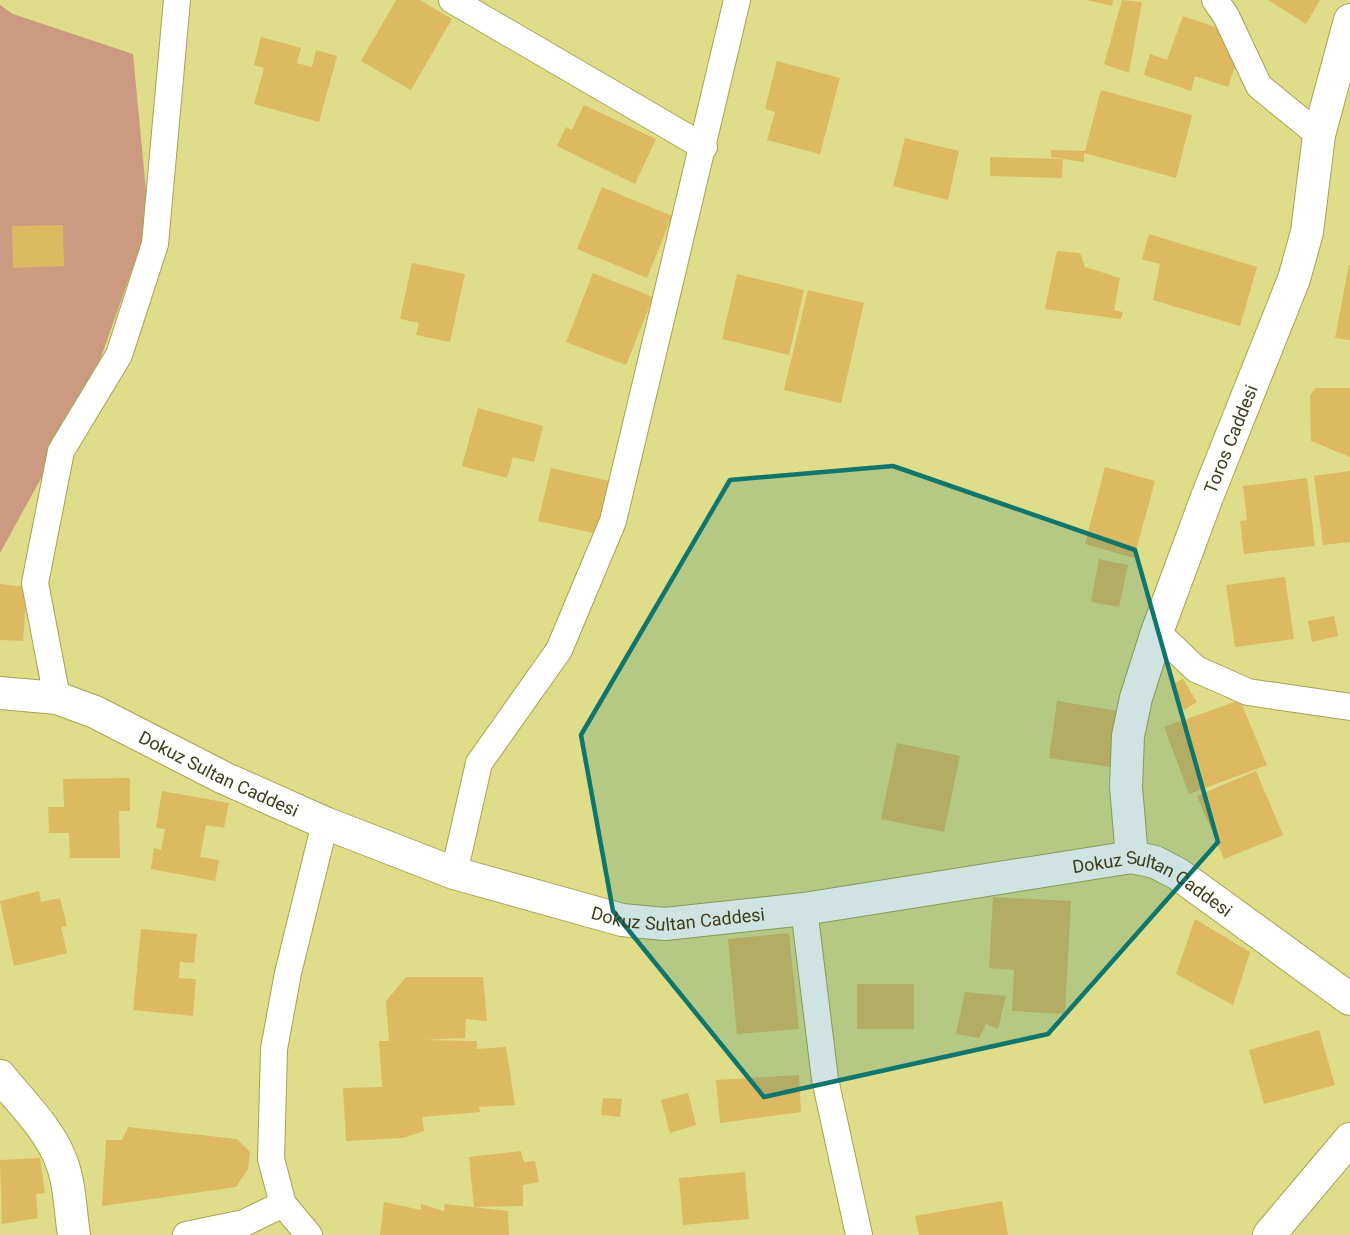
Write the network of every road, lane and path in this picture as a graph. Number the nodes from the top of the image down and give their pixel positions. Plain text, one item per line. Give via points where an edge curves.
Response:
1 (177, 0) edge
2 (452, 0) edge
3 (737, 0) edge
4 (1215, 0) edge
5 (1350, 20) edge
6 (1319, 135) junction
7 (704, 147) junction
8 (1157, 632) junction
9 (0, 693) edge
10 (57, 698) junction
11 (1350, 707) edge
12 (325, 823) junction
13 (1132, 857) junction
14 (454, 873) junction
15 (804, 909) junction
16 (1350, 999) edge
17 (0, 1076) edge
18 (1350, 1139) edge
19 (283, 1204) junction
20 (74, 1235) edge
21 (186, 1235) edge
22 (309, 1235) edge
23 (859, 1235) edge
24 (1269, 1235) edge

1 - 10 street via 155,244 119,355 61,451 35,583
2 - 7 street
3 - 7 street
4 - 6 street via 1259,86
5 - 6 street, Toros Caddesi
6 - 8 street, Toros Caddesi via 1306,232 1294,279
7 - 14 street via 614,521 559,650 479,763
8 - 11 street via 1196,669 1248,692
8 - 13 street, Toros Caddesi via 1128,736 1126,787
9 - 10 street, Dokuz Sultan Caddesi
10 - 12 street, Dokuz Sultan Caddesi via 95,712 224,778
12 - 14 street, Dokuz Sultan Caddesi
12 - 19 street via 288,973 274,1049 270,1159
13 - 15 street, Dokuz Sultan Caddesi
13 - 16 street, Dokuz Sultan Caddesi via 1155,862 1178,874
14 - 15 street, Dokuz Sultan Caddesi via 622,920 665,924
15 - 23 street via 825,1079
17 - 20 street via 60,1157
18 - 24 street
19 - 21 street via 244,1223
19 - 22 street

